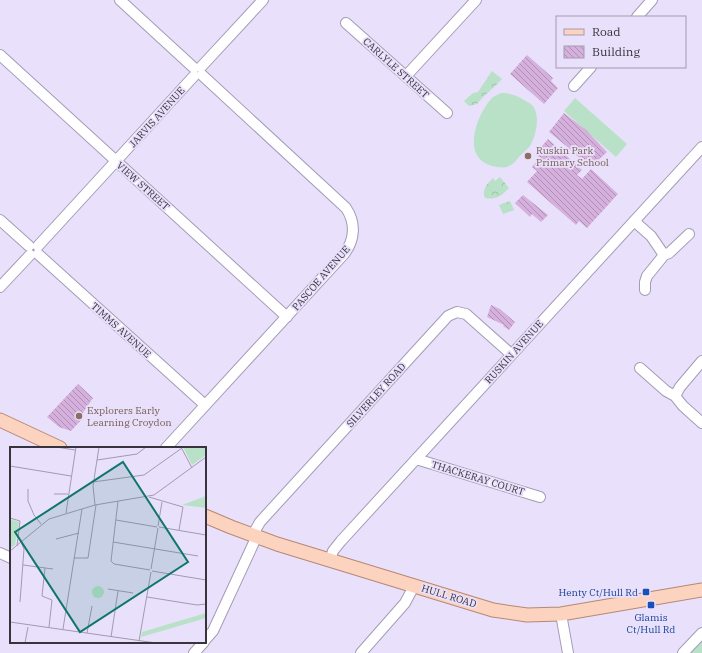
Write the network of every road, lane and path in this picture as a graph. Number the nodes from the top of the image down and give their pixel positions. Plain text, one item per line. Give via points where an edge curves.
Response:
1 (120, 0) edge
2 (263, 0) edge
3 (476, 0) edge
4 (652, 0) edge
5 (638, 16) edge
6 (346, 23) dead end
7 (0, 56) edge
8 (590, 68) edge
9 (198, 72) junction
10 (406, 76) junction
11 (574, 86) dead end
12 (447, 113) dead end
13 (702, 147) edge
14 (116, 162) junction
15 (0, 220) edge
16 (634, 221) junction
17 (689, 234) dead end
18 (34, 250) junction
19 (664, 255) junction
20 (0, 287) edge
21 (645, 290) dead end
22 (287, 317) junction
23 (512, 354) junction
24 (702, 361) edge
25 (640, 368) dead end
26 (675, 396) junction
27 (205, 406) junction
28 (0, 420) edge
29 (702, 423) edge
30 (58, 447) edge
31 (167, 447) edge
32 (416, 459) junction
33 (540, 497) dead end
34 (206, 516) edge
35 (254, 537) junction
36 (0, 553) edge
37 (10, 558) edge
38 (330, 560) junction
39 (414, 586) junction
40 (702, 590) edge
41 (561, 614) junction
42 (702, 633) edge
43 (206, 638) edge
44 (361, 653) edge
45 (568, 653) edge
46 (683, 653) edge

1 - 9 street, PASCOE AVENUE
2 - 9 street, JARVIS AVENUE
3 - 10 street
4 - 5 street
6 - 10 street, CARLYLE STREET
7 - 14 street, VIEW STREET
8 - 11 street
9 - 14 street, JARVIS AVENUE
9 - 22 street, PASCOE AVENUE via 349,212 352,221 351,244
10 - 12 street, CARLYLE STREET
13 - 16 street, RUSKIN AVENUE
14 - 18 street, JARVIS AVENUE
14 - 22 street, VIEW STREET
15 - 18 street, TIMMS AVENUE
16 - 19 street via 651,236
16 - 23 street, RUSKIN AVENUE
17 - 19 street
18 - 20 street, JARVIS AVENUE
18 - 27 street, TIMMS AVENUE
19 - 21 street via 647,276 644,282
22 - 27 street, PASCOE AVENUE
23 - 32 street, RUSKIN AVENUE
23 - 35 street, SILVERLEY ROAD via 466,314 457,312 448,316 260,522
24 - 26 street
25 - 26 street
26 - 29 street
27 - 31 street, PASCOE AVENUE
28 - 30 main road
32 - 33 street, THACKERAY COURT
32 - 38 street, RUSKIN AVENUE via 336,547
34 - 35 main road, HULL ROAD
35 - 38 main road, HULL ROAD
35 - 43 street, SILVERLEY ROAD via 213,631
36 - 37 street
38 - 39 main road, HULL ROAD
39 - 41 main road, HULL ROAD via 512,614
39 - 44 street via 406,603
40 - 41 main road, HULL ROAD
41 - 45 street
42 - 46 street

